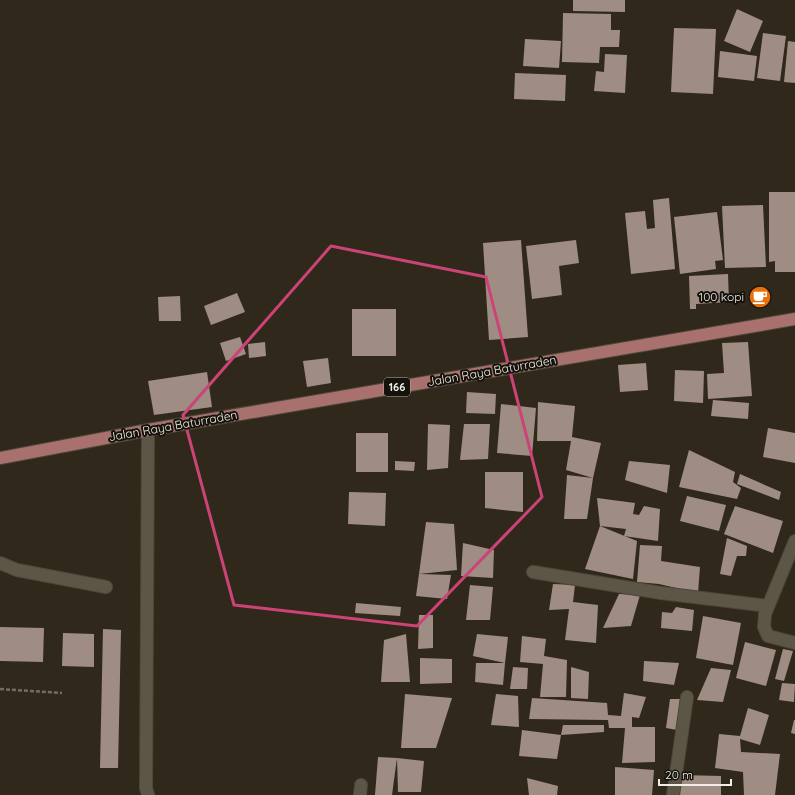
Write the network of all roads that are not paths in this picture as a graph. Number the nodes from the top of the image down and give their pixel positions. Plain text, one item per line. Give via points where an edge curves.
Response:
1 (795, 319) edge
2 (148, 430) junction
3 (0, 458) edge
4 (795, 541) edge
5 (0, 564) edge
6 (17, 570) junction
7 (0, 572) edge
8 (533, 572) dead end
9 (106, 587) dead end
10 (768, 606) junction
11 (795, 643) edge
12 (686, 697) dead end
13 (146, 793) edge
14 (673, 795) edge

1 - 2 main road, Jalan Raya Baturraden / 166
2 - 3 main road, Jalan Raya Baturraden / 166
2 - 13 street
4 - 10 street
5 - 6 street
6 - 7 street
6 - 9 street
8 - 10 street via 661,593
10 - 11 street via 764,614 764,627 768,636
12 - 14 street

